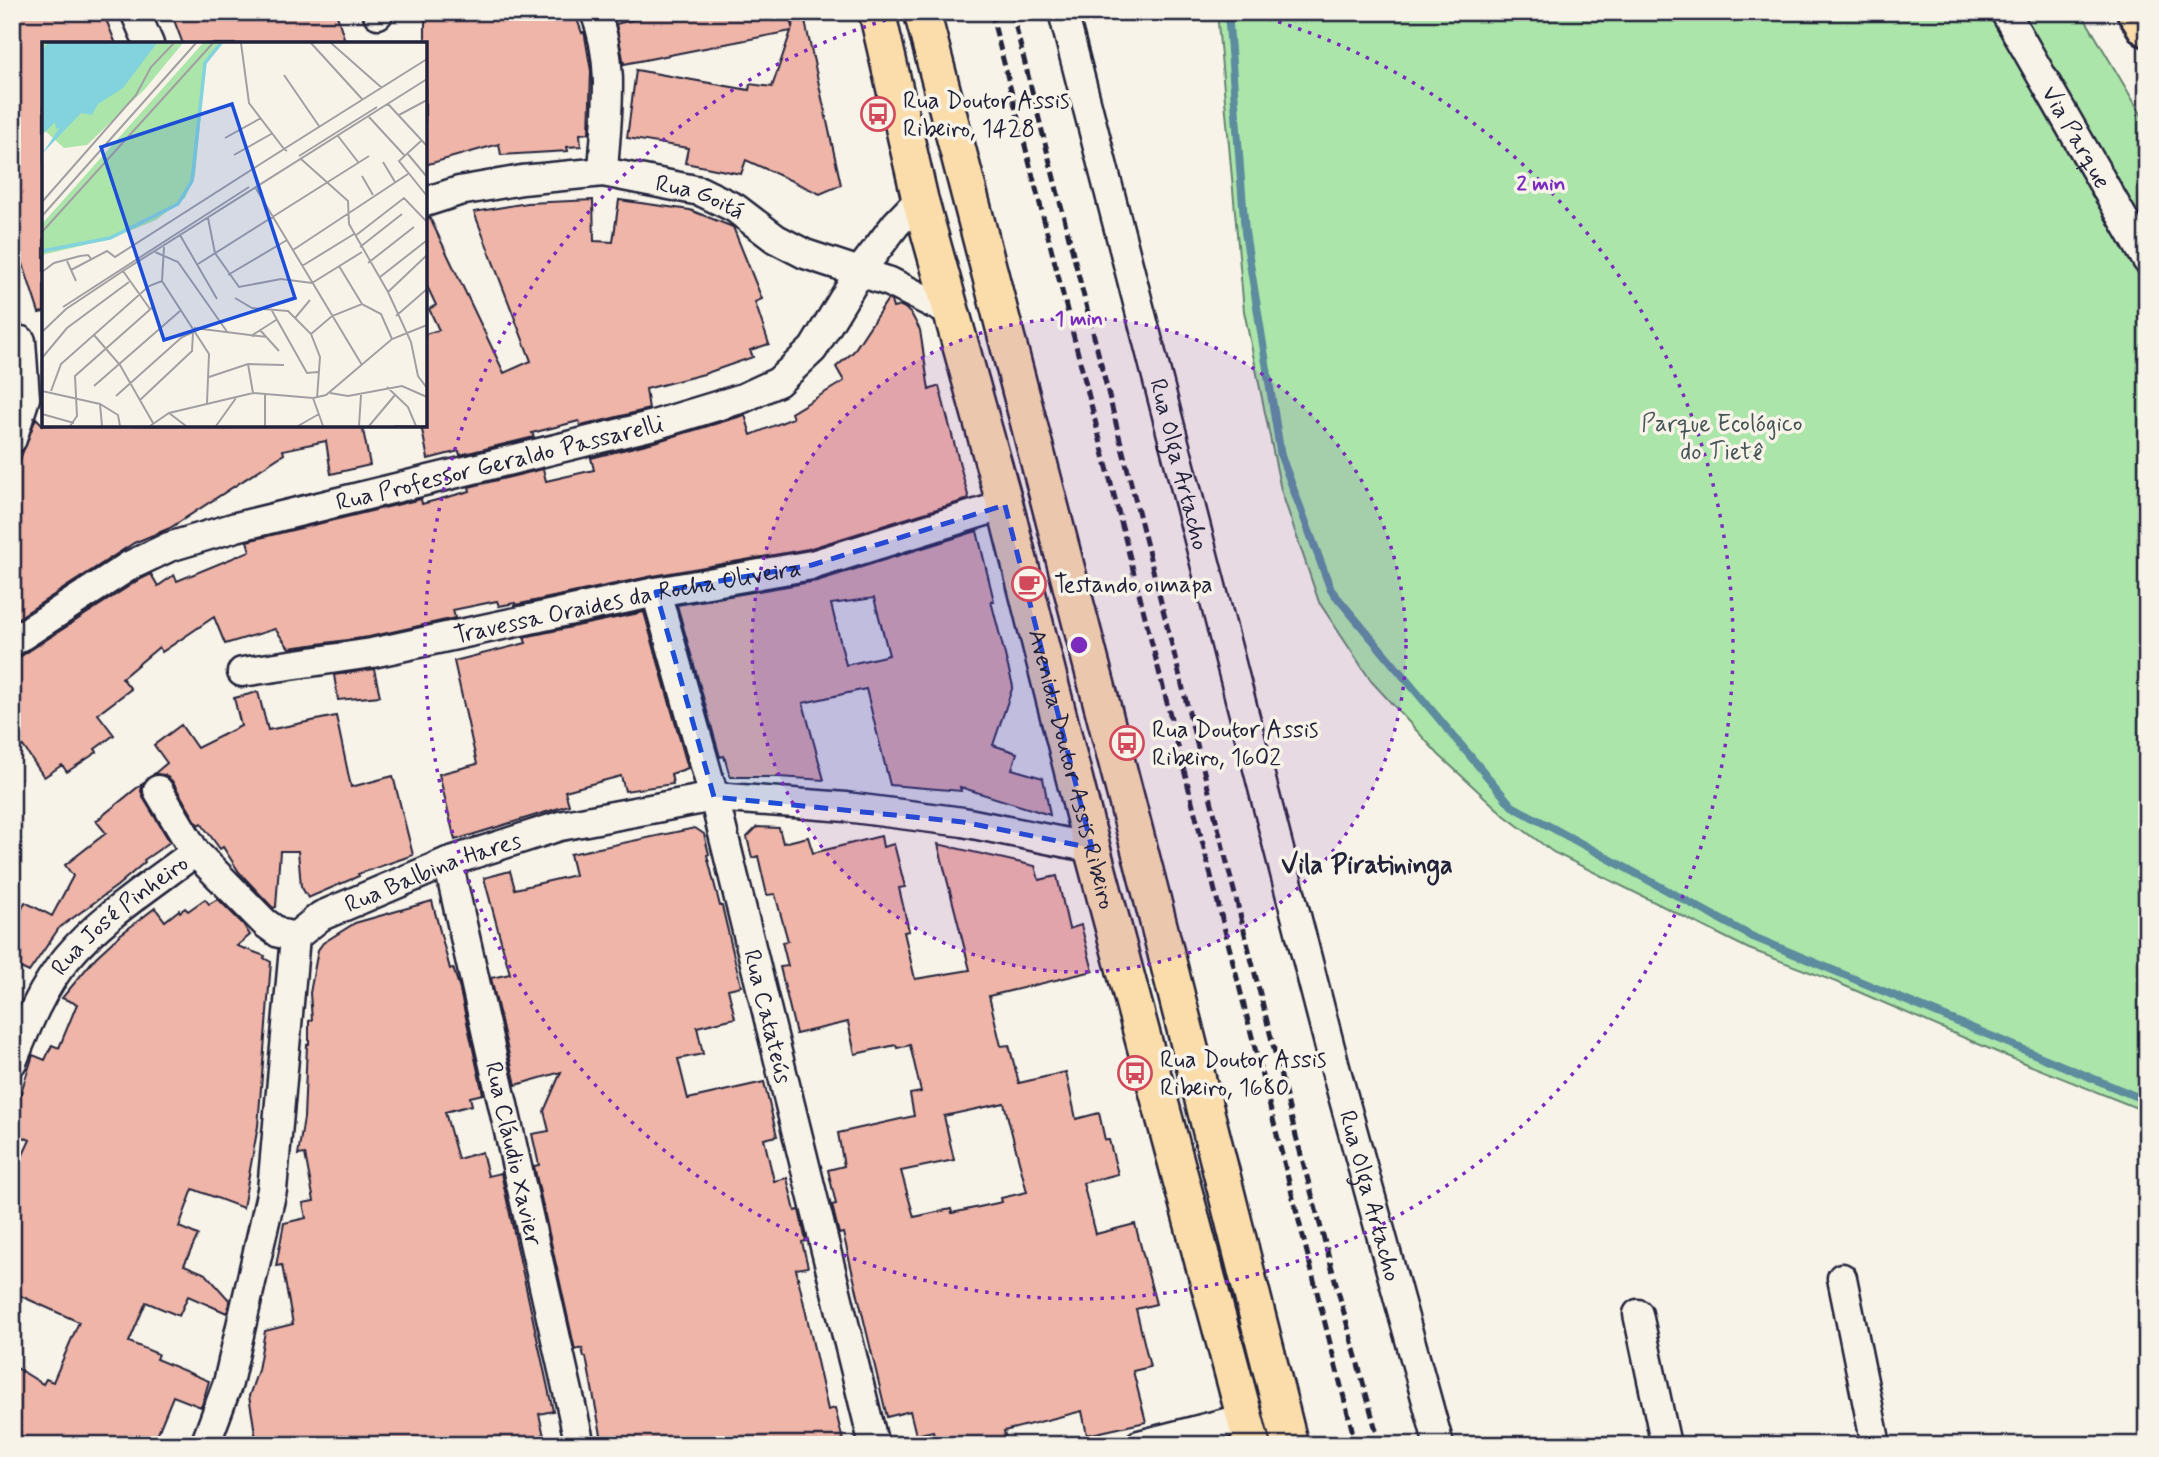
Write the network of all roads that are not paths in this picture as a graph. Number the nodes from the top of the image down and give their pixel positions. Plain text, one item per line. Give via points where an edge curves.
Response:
1 (135, 12) edge
2 (595, 12) edge
3 (877, 12) edge
4 (922, 12) edge
5 (1063, 12) edge
6 (2005, 12) edge
7 (2137, 12) edge
8 (2147, 27) edge
9 (148, 42) edge
10 (603, 172) junction
11 (920, 200) junction
12 (427, 201) edge
13 (2147, 260) edge
14 (861, 270) junction
15 (953, 313) junction
16 (26, 339) edge
17 (12, 439) edge
18 (1005, 505) junction
19 (656, 592) junction
20 (12, 642) edge
21 (242, 672) dead end
22 (158, 790) dead end
23 (714, 797) junction
24 (1092, 848) junction
25 (195, 852) junction
26 (448, 862) junction
27 (1150, 890) junction
28 (295, 937) junction
29 (12, 1062) edge
30 (1842, 1278) dead end
31 (1638, 1314) dead end
32 (1249, 1432) edge
33 (205, 1445) edge
34 (580, 1445) edge
35 (874, 1445) edge
36 (1139, 1445) edge
37 (1290, 1445) edge
38 (1439, 1445) edge
39 (1666, 1445) edge
40 (1876, 1445) edge

1 - 9 street
2 - 10 street via 609,64
3 - 11 main road, Avenida Doutor Assis Ribeiro
4 - 27 main road, Avenida Doutor Assis Ribeiro
5 - 38 street, Rua Olga Artacho via 1335,1067
6 - 13 street, Via Parque
7 - 8 highway
10 - 12 street, Rua Goitá via 522,180
10 - 14 street, Rua Goitá via 701,191 805,254
11 - 14 street, Rua Professor Geraldo Passarelli
11 - 15 main road, Avenida Doutor Assis Ribeiro
14 - 15 street, Rua Goitá
14 - 20 street, Rua Professor Geraldo Passarelli via 813,349 778,382 743,398 654,425 169,547 129,566
15 - 18 main road, Avenida Doutor Assis Ribeiro
16 - 17 street via 25,398
18 - 19 street, Travessa Oraides da Rocha Oliveira via 812,565
18 - 24 main road, Avenida Doutor Assis Ribeiro
19 - 21 street, Travessa Oraides da Rocha Oliveira via 372,653
19 - 23 street, Rua Catateús
22 - 25 street
23 - 24 street, Rua Balbina Hares via 963,822
23 - 26 street, Rua Balbina Hares via 560,826
23 - 35 street, Rua Catateús
24 - 27 main road
24 - 32 main road, Avenida Doutor Assis Ribeiro
25 - 28 street via 265,923
25 - 29 street, Rua José Pinheiro via 101,925 67,958 41,997
26 - 28 street, Rua Balbina Hares via 321,916
26 - 34 street, Rua Cláudio Xavier
27 - 37 main road, Avenida Doutor Assis Ribeiro
28 - 33 street via 272,1191 228,1383
30 - 40 street
31 - 39 street
32 - 36 street

